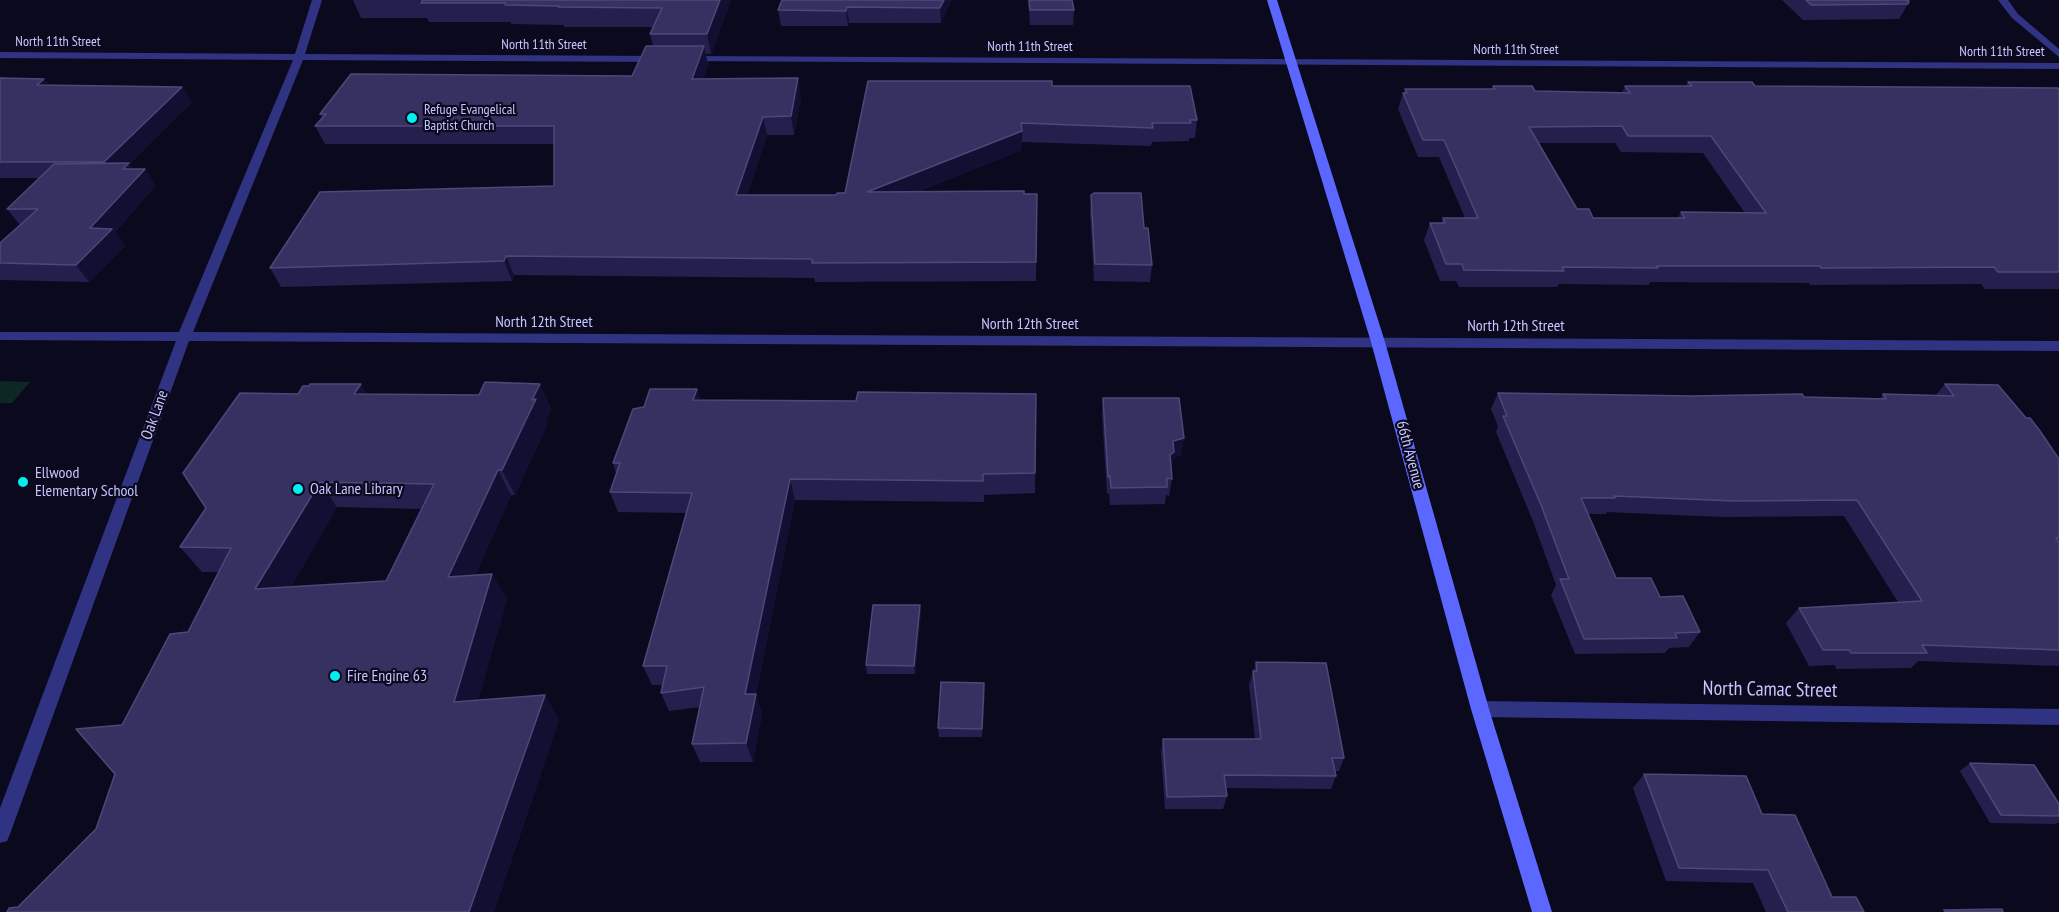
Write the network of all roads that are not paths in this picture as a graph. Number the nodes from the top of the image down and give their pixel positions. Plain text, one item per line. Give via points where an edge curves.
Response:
1 (317, 0) edge
2 (1272, 0) edge
3 (2003, 0) edge
4 (2059, 54) edge
5 (0, 55) edge
6 (299, 57) junction
7 (669, 59) edge
8 (681, 59) edge
9 (1290, 62) junction
10 (2059, 66) edge
11 (0, 336) edge
12 (184, 338) junction
13 (1378, 342) junction
14 (2059, 346) edge
15 (1480, 709) junction
16 (2059, 717) edge
17 (0, 834) edge
18 (1542, 912) edge

1 - 6 street, Oak Lane
2 - 9 street, 66th Avenue
3 - 4 street via 2015,16
5 - 6 street, North 11th Street
6 - 7 street, North 11th Street
6 - 12 street, Oak Lane
8 - 9 street, North 11th Street
9 - 10 street, North 11th Street
9 - 13 street, 66th Avenue
11 - 12 street, North 12th Street
12 - 13 street, North 12th Street
12 - 17 street, Oak Lane
13 - 14 street, North 12th Street
13 - 15 street, 66th Avenue
15 - 16 street, North Camac Street
15 - 18 street, 66th Avenue

